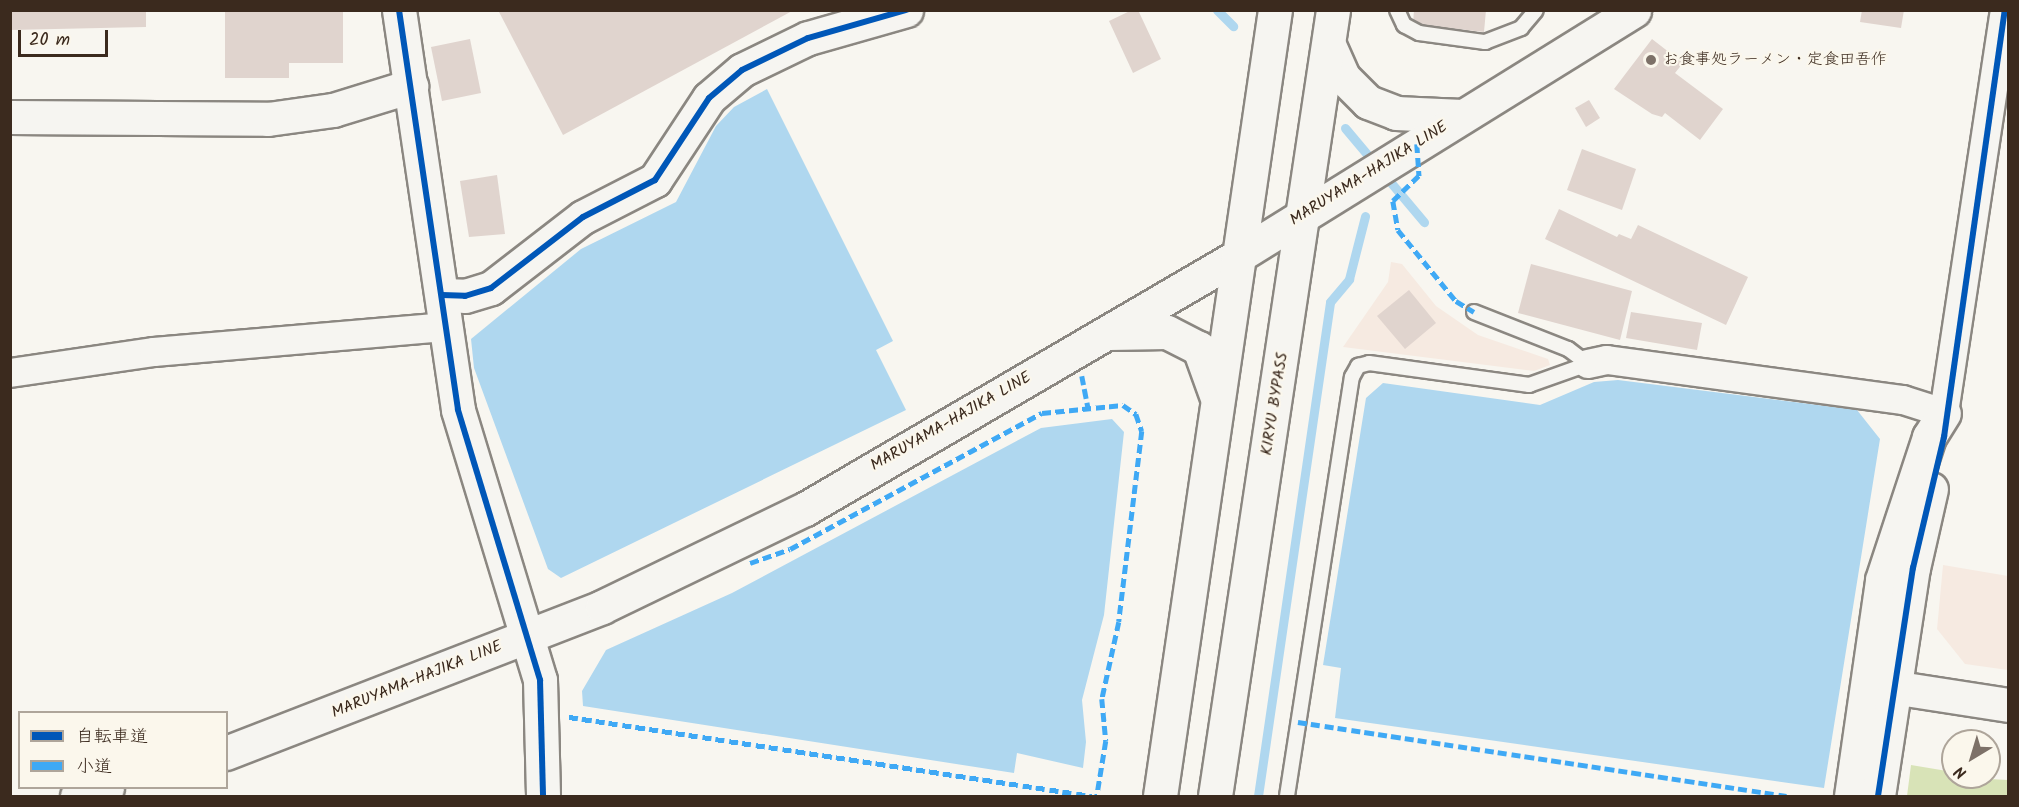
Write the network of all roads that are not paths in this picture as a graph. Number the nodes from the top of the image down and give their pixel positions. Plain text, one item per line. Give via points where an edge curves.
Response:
1 (399, 10) edge
2 (906, 10) edge
3 (1275, 10) edge
4 (1333, 10) edge
5 (1396, 10) edge
6 (1536, 10) edge
7 (1634, 10) edge
8 (2005, 10) edge
9 (1329, 45) junction
10 (411, 86) junction
11 (1462, 116) junction
12 (10, 117) edge
13 (1302, 216) junction
14 (1238, 256) junction
15 (442, 295) junction
16 (1474, 312) dead end
17 (447, 327) junction
18 (1104, 334) junction
19 (1588, 364) junction
20 (10, 374) edge
21 (1216, 395) junction
22 (1944, 413) junction
23 (529, 634) junction
24 (1881, 686) junction
25 (2008, 705) edge
26 (228, 752) edge
27 (103, 789) edge
28 (76, 796) edge
29 (543, 796) edge
30 (1160, 796) edge
31 (1215, 796) edge
32 (1287, 796) edge
33 (1851, 796) edge
34 (1878, 796) edge

1 - 10 main road
2 - 15 main road via 808,38 742,70 709,98 655,180 583,217 491,288 465,296
3 - 14 main road
4 - 9 main road, KIRYU BYPASS
5 - 6 lane via 1404,25 1419,33 1485,42 1521,28
7 - 11 main road, MARUYAMA-HAJIKA LINE
8 - 22 street
9 - 11 main road via 1344,78 1368,102 1396,113
9 - 13 main road, KIRYU BYPASS
10 - 12 main road via 333,110 268,119
10 - 15 main road
11 - 13 main road, MARUYAMA-HAJIKA LINE
13 - 14 main road, MARUYAMA-HAJIKA LINE
13 - 31 main road, KIRYU BYPASS
14 - 18 main road, MARUYAMA-HAJIKA LINE
14 - 21 main road
15 - 17 main road
16 - 19 lane via 1568,350
17 - 20 street via 154,352
17 - 23 main road via 458,410
18 - 21 main road via 1158,331 1181,337 1199,348
18 - 23 main road, MARUYAMA-HAJIKA LINE via 805,509 602,607
19 - 22 street via 1607,360 1903,400
19 - 32 lane via 1529,385 1369,363 1358,366 1352,377
21 - 30 main road
22 - 24 main road via 1929,437 1888,558
23 - 26 main road, MARUYAMA-HAJIKA LINE
23 - 29 main road via 540,680
24 - 25 main road
24 - 33 main road
24 - 34 main road
27 - 28 main road

